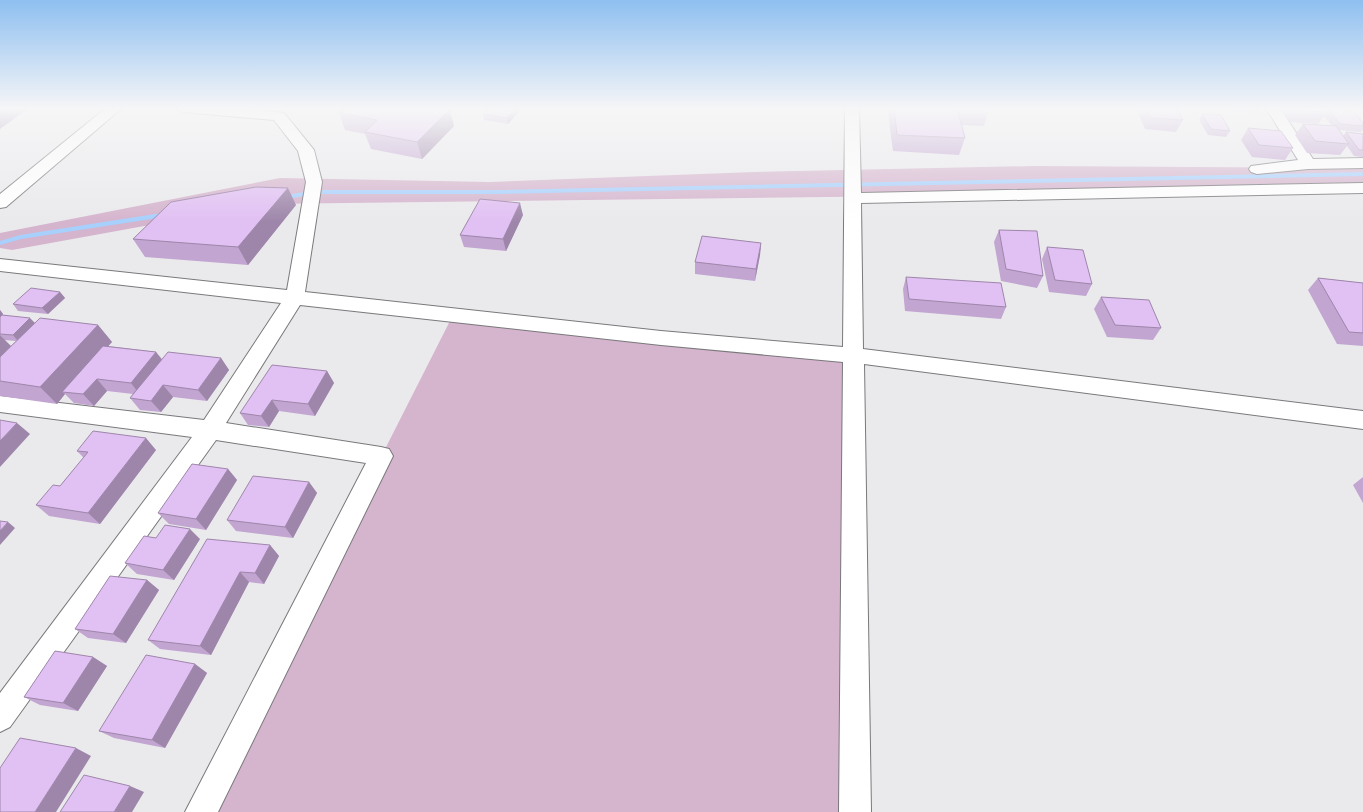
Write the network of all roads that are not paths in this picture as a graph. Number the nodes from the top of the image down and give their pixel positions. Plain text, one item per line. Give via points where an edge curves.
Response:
1 (69, 146) edge
2 (303, 146) edge
3 (852, 146) edge
4 (1297, 146) edge
5 (1308, 164) junction
6 (1363, 164) edge
7 (1257, 169) dead end
8 (1363, 188) edge
9 (852, 198) junction
10 (0, 203) edge
11 (0, 265) edge
12 (295, 297) junction
13 (852, 355) junction
14 (0, 404) edge
15 (1363, 420) edge
16 (210, 430) junction
17 (0, 716) edge
18 (201, 812) edge
19 (855, 812) edge

1 - 10 street
2 - 12 street via 314,182
3 - 9 street
4 - 5 street
5 - 6 street
5 - 7 street
8 - 9 street
9 - 13 street
11 - 12 street
12 - 13 street via 661,338
12 - 16 street
13 - 15 street
13 - 19 street
14 - 16 street
16 - 17 street
16 - 18 street via 381,456

